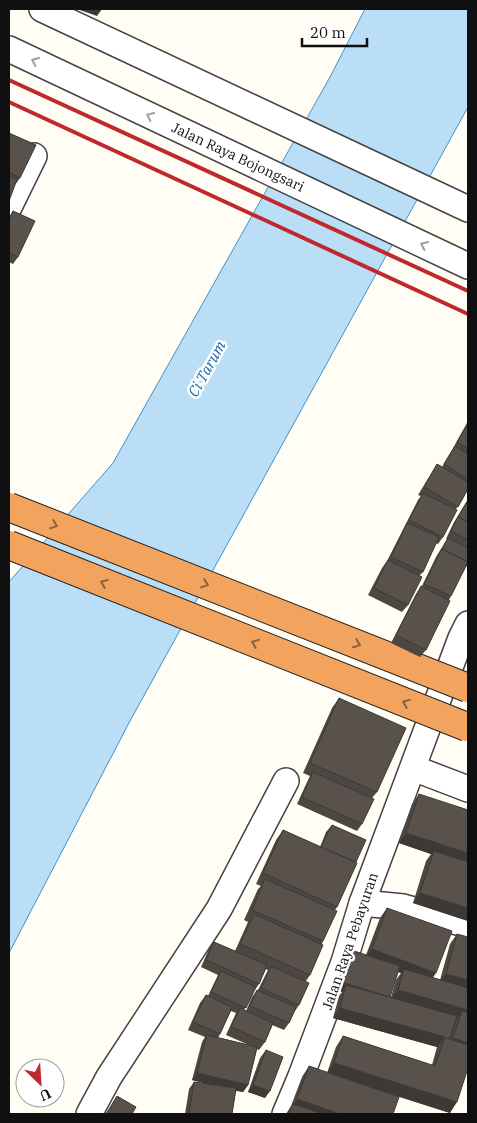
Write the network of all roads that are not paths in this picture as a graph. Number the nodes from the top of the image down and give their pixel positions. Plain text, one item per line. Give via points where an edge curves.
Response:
1 (42, 9) edge
2 (9, 49) edge
3 (34, 156) edge
4 (9, 207) edge
5 (468, 209) edge
6 (468, 266) edge
7 (9, 507) edge
8 (9, 545) edge
9 (468, 625) edge
10 (468, 688) edge
11 (467, 727) edge
12 (413, 768) junction
13 (286, 781) dead end
14 (468, 789) edge
15 (362, 903) junction
16 (468, 925) edge
17 (89, 1114) edge
18 (285, 1114) edge

1 - 5 street
6 -> 2 street, Jalan Raya Bojongsari
3 - 4 street
7 -> 10 highway, bridge
11 -> 8 highway, bridge
9 - 12 street, Jalan Raya Pebayuran
12 - 14 street
12 - 15 street, Jalan Raya Pebayuran
13 - 17 street via 219,909 109,1077
15 - 16 street via 403,907
15 - 18 street, Jalan Raya Pebayuran via 344,962

